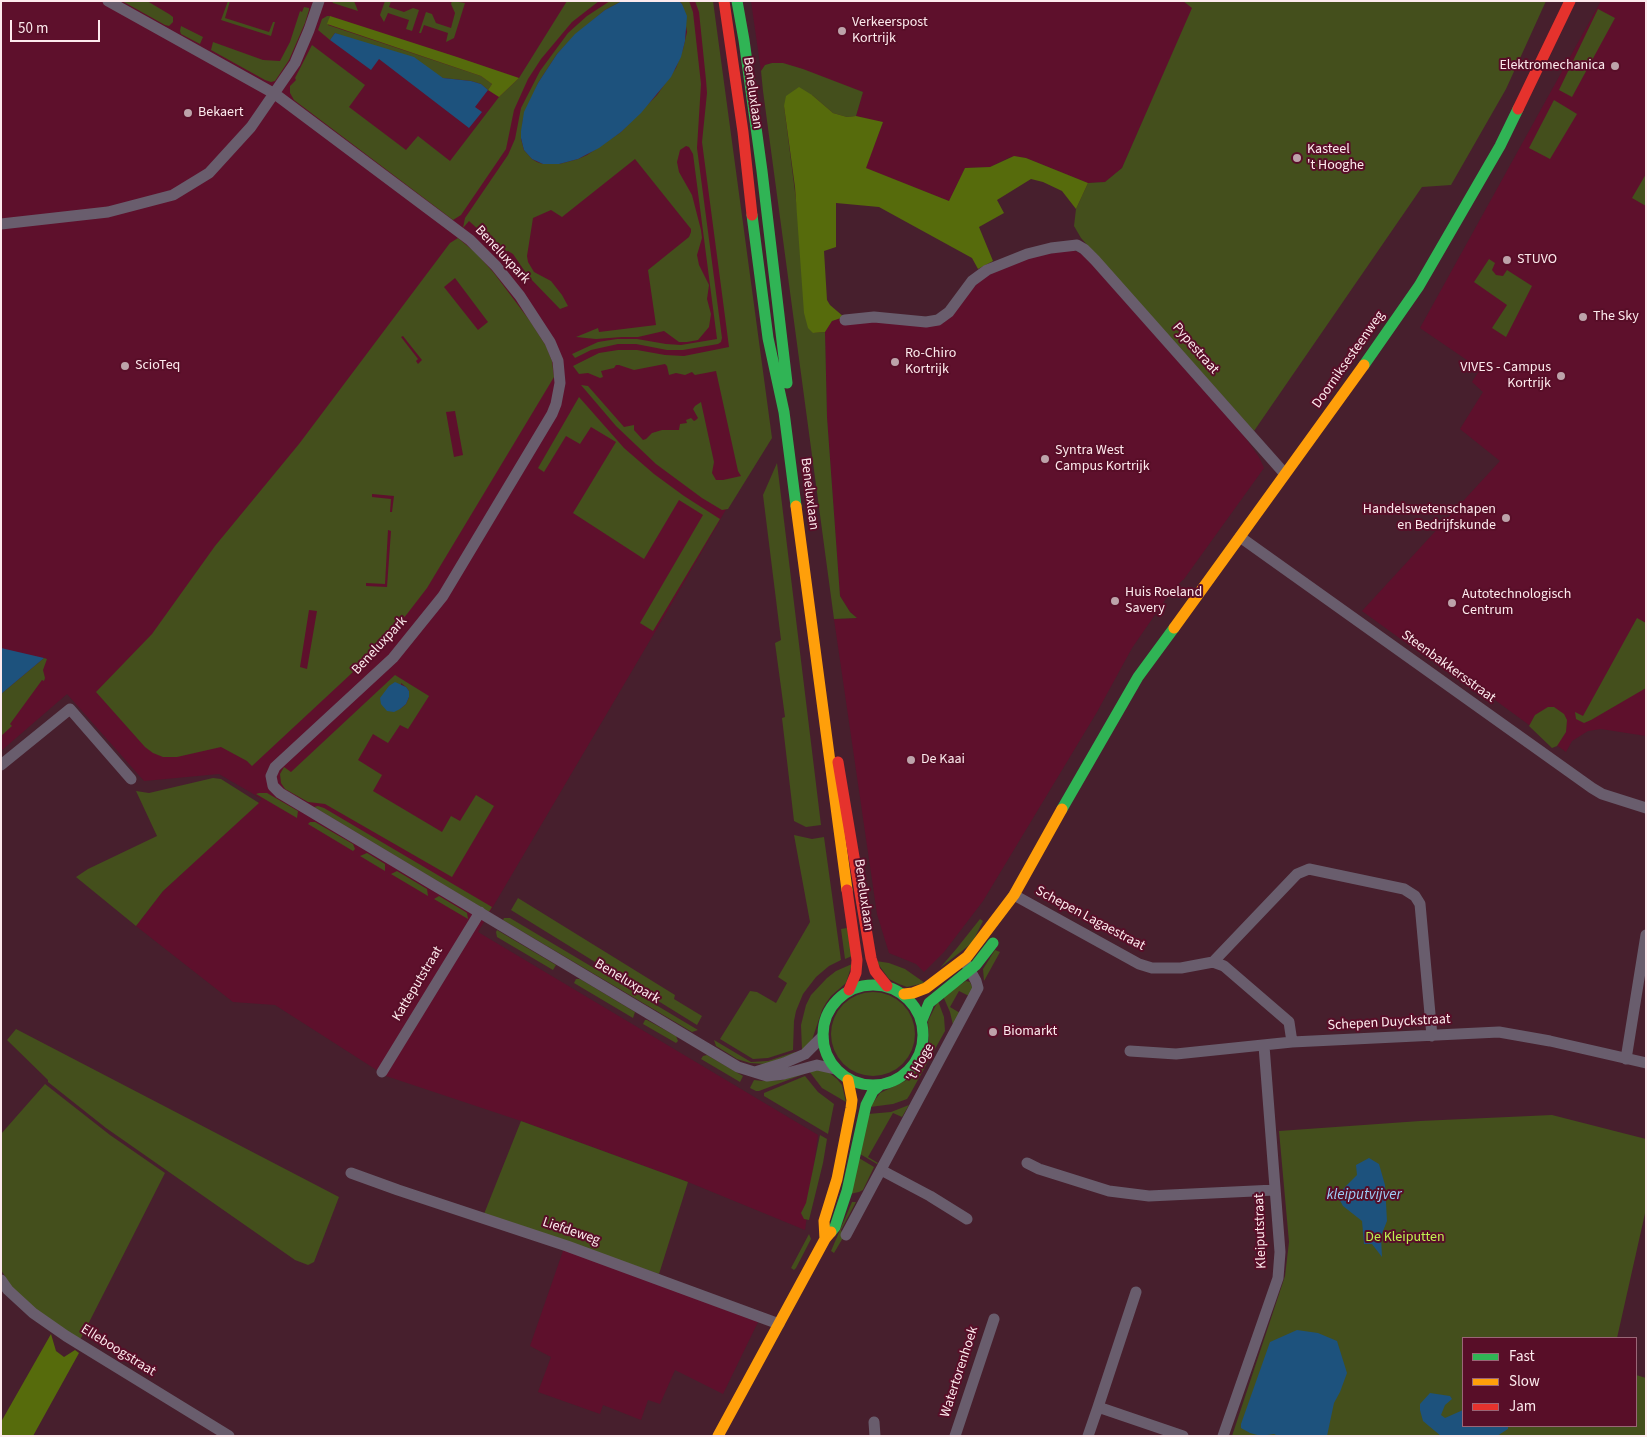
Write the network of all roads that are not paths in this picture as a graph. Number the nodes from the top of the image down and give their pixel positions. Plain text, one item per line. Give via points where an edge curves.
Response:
1 (108, 1) edge
2 (319, 1) edge
3 (724, 1) edge
4 (737, 1) edge
5 (1570, 1) edge
6 (275, 94) junction
7 (1, 224) edge
8 (845, 320) dead end
9 (1286, 474) junction
10 (1240, 537) junction
11 (1116, 714) joint
12 (1, 765) edge
13 (131, 779) dead end
14 (1646, 808) edge
15 (1014, 895) junction
16 (480, 912) junction
17 (1646, 935) edge
18 (963, 960) junction
19 (1213, 962) junction
20 (970, 970) junction
21 (887, 986) junction
22 (848, 990) junction
23 (904, 994) junction
24 (922, 1020) junction
25 (823, 1036) junction
26 (1432, 1036) junction
27 (1292, 1042) junction
28 (1264, 1046) junction
29 (1130, 1051) dead end
30 (1626, 1059) junction
31 (1646, 1064) edge
32 (835, 1069) junction
33 (382, 1072) dead end
34 (755, 1072) junction
35 (848, 1080) junction
36 (880, 1085) junction
37 (1027, 1163) dead end
38 (881, 1170) junction
39 (351, 1173) dead end
40 (1275, 1190) junction
41 (967, 1219) dead end
42 (846, 1234) dead end
43 (825, 1239) junction
44 (1, 1280) edge
45 (1136, 1292) dead end
46 (994, 1318) dead end
47 (779, 1324) junction
48 (1098, 1407) junction
49 (874, 1422) dead end
50 (229, 1436) edge
51 (718, 1436) edge
52 (874, 1436) edge
53 (955, 1436) edge
54 (1088, 1436) edge
55 (1183, 1436) edge
56 (1223, 1436) edge

1 - 6 street
2 - 6 street via 295,63
3 - 22 main road, Beneluxlaan via 768,338 788,439 856,952 856,973
4 - 21 main road, Beneluxlaan via 836,749 871,958 875,971
5 - 9 main road, Doorniksesteenweg via 1500,146 1434,261 1385,336
6 - 7 street via 251,127 209,173 172,195 108,212
6 - 16 street, Beneluxpark via 456,229 483,253 520,296 550,342 558,361 560,383 552,414 443,596 393,658 271,774 272,782 280,793
8 - 9 street, Pypestraat via 938,320 949,312 976,277 987,270 1051,248 1080,247 1121,288
9 - 10 main road, Doorniksesteenweg
10 - 11 main road, Doorniksesteenweg via 1138,677
10 - 14 street, Steenbakkersstraat via 1592,788
11 - 15 main road, 't Hoge
12 - 13 street via 70,709
15 - 18 main road, 't Hoge
15 - 19 street, Schepen Lagaestraat via 1139,964 1152,968 1181,968
15 - 20 main road, 't Hoge via 1000,931
16 - 33 street, Katteputstraat
16 - 34 street, Beneluxpark via 738,1067
17 - 30 street
18 - 20 street, 't Hoge
18 - 23 main road, 't Hoge via 926,988
19 - 26 street via 1297,874 1309,869 1404,889 1420,904
19 - 27 street via 1224,966 1289,1022
20 - 24 main road, 't Hoge via 933,999
20 - 38 street, 't Hoge via 978,988
21 - 22 main road via 873,984
21 - 23 main road
22 - 25 main road via 829,1011
23 - 24 main road
24 - 36 main road via 923,1042 918,1058 901,1076
25 - 32 main road
25 - 34 street via 805,1054
26 - 27 street, Schepen Duyckstraat
26 - 30 street, Schepen Duyckstraat via 1499,1032
27 - 28 street, Schepen Duyckstraat
28 - 29 street, Schepen Duyckstraat via 1176,1054
28 - 40 street, Kleiputstraat
30 - 31 street, Schepen Duyckstraat
32 - 34 street, Beneluxpark via 812,1066 776,1076
32 - 35 main road
35 - 36 main road
35 - 43 main road via 851,1108 837,1179 824,1221
36 - 43 main road via 866,1104 847,1191 836,1227
37 - 40 street via 1109,1192 1149,1196
38 - 41 street
38 - 42 street, 't Hoge
39 - 47 street, Liefdeweg via 567,1246
40 - 56 street, Kleiputstraat via 1280,1252 1278,1278
43 - 47 main road
44 - 50 street, Elleboogstraat via 33,1313 59,1332
45 - 48 street
46 - 53 street, Watertorenhoek
47 - 51 main road
48 - 54 street
48 - 55 street
49 - 52 street

